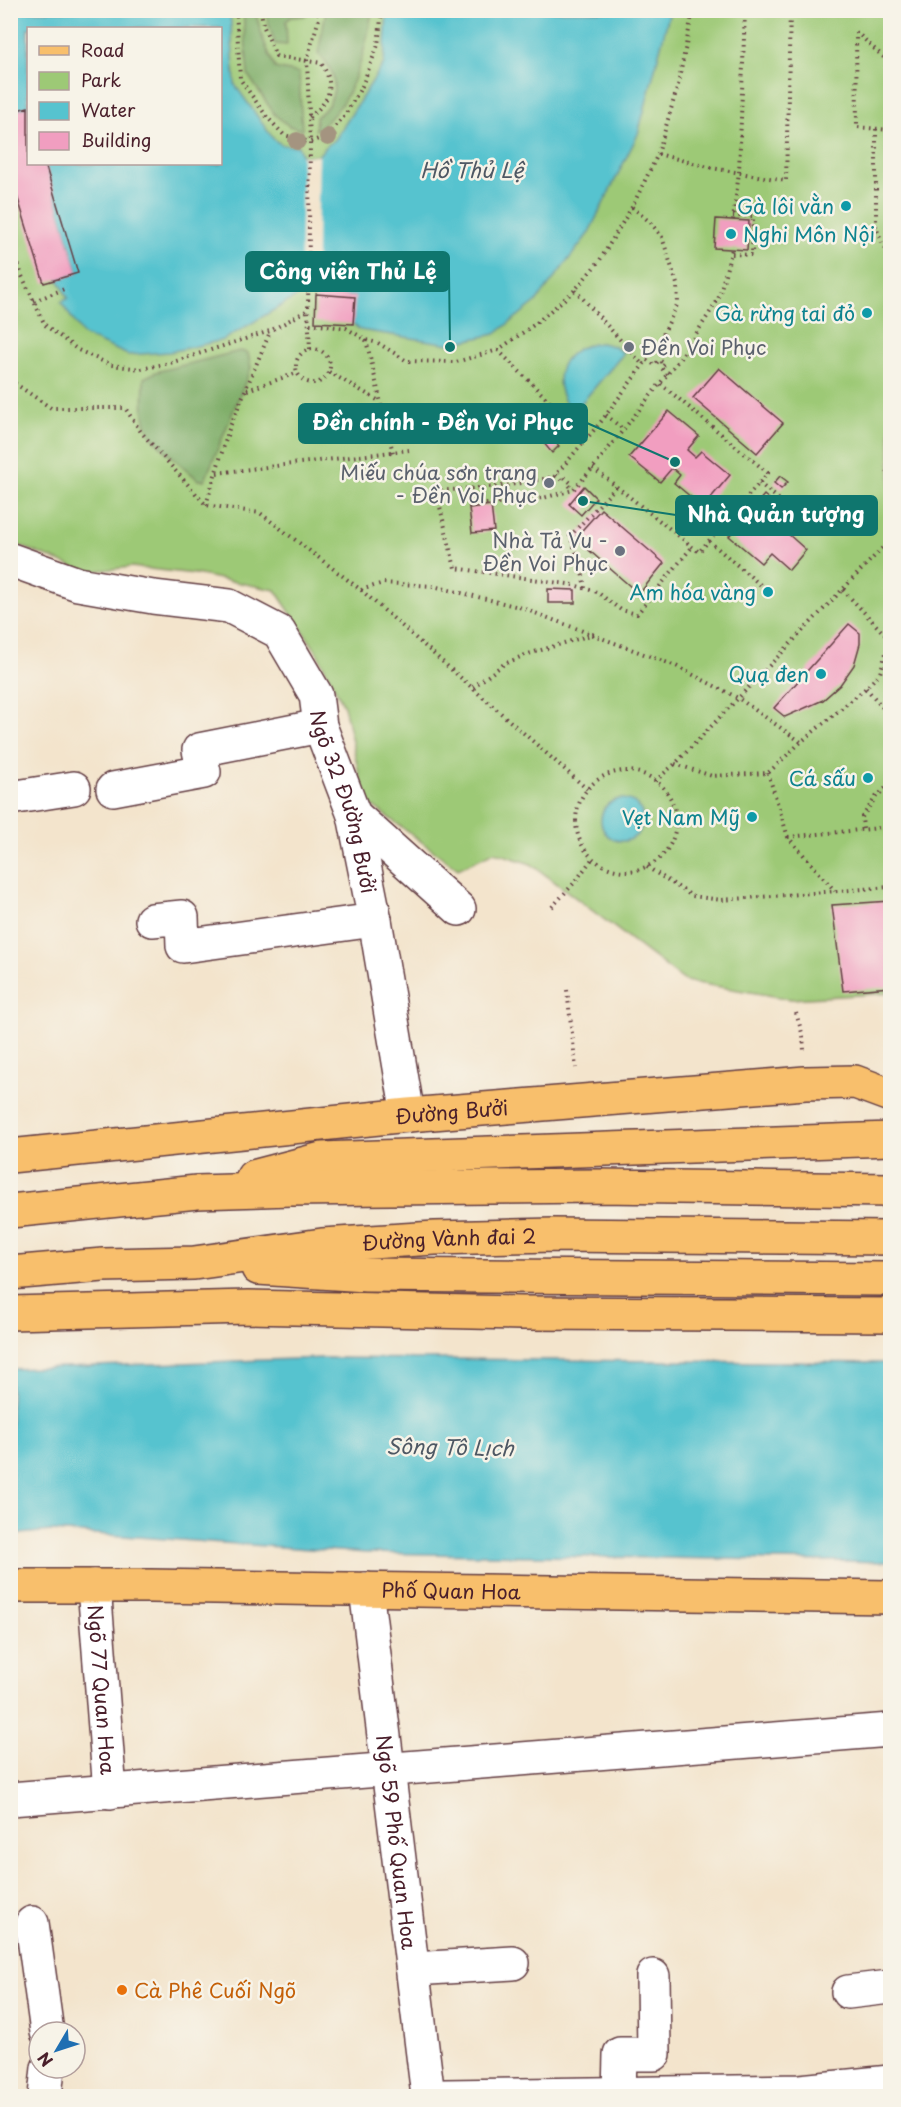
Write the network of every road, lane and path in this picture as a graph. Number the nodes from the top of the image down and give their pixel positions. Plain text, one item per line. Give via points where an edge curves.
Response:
1 (236, 10) edge
2 (261, 10) edge
3 (319, 10) edge
4 (382, 10) edge
5 (693, 10) edge
6 (745, 10) edge
7 (790, 10) edge
8 (307, 59) junction
9 (891, 63) edge
10 (309, 117) junction
11 (876, 129) junction
12 (891, 130) edge
13 (310, 142) junction
14 (658, 154) junction
15 (740, 172) junction
16 (632, 207) junction
17 (10, 236) edge
18 (891, 255) edge
19 (64, 289) dead end
20 (575, 290) junction
21 (34, 301) junction
22 (308, 310) junction
23 (310, 324) junction
24 (270, 331) junction
25 (366, 340) junction
26 (310, 349) junction
27 (498, 350) junction
28 (647, 360) junction
29 (644, 365) junction
30 (329, 372) junction
31 (297, 373) junction
32 (668, 374) junction
33 (10, 380) edge
34 (660, 384) junction
35 (246, 390) junction
36 (379, 401) junction
37 (606, 415) junction
38 (891, 422) edge
39 (624, 430) junction
40 (587, 438) junction
41 (409, 450) dead end
42 (393, 453) junction
43 (593, 468) junction
44 (217, 473) junction
45 (556, 475) junction
46 (891, 479) edge
47 (759, 483) junction
48 (616, 487) junction
49 (480, 488) junction
50 (573, 490) junction
51 (206, 505) junction
52 (480, 505) junction
53 (468, 506) dead end
54 (814, 528) dead end
55 (891, 540) edge
56 (709, 541) junction
57 (692, 547) junction
58 (11, 560) edge
59 (764, 588) dead end
60 (585, 589) junction
61 (361, 590) junction
62 (843, 590) junction
63 (594, 634) junction
64 (891, 640) edge
65 (473, 687) junction
66 (866, 688) junction
67 (738, 698) junction
68 (891, 716) edge
69 (320, 726) junction
70 (801, 742) junction
71 (675, 764) junction
72 (768, 773) junction
73 (655, 781) junction
74 (891, 784) edge
75 (74, 788) dead end
76 (113, 789) dead end
77 (587, 789) junction
78 (10, 798) edge
79 (354, 815) junction
80 (891, 827) edge
81 (863, 829) junction
82 (788, 837) junction
83 (592, 859) junction
84 (647, 867) junction
85 (891, 887) edge
86 (835, 891) junction
87 (552, 907) dead end
88 (459, 909) dead end
89 (152, 920) dead end
90 (375, 920) junction
91 (567, 990) dead end
92 (891, 1078) edge
93 (855, 1082) junction
94 (891, 1095) edge
95 (580, 1101) junction
96 (408, 1115) junction
97 (891, 1139) edge
98 (10, 1155) edge
99 (891, 1190) edge
100 (197, 1192) junction
101 (10, 1211) edge
102 (891, 1238) edge
103 (194, 1263) junction
104 (10, 1273) edge
105 (891, 1279) edge
106 (10, 1313) edge
107 (891, 1315) edge
108 (10, 1586) edge
109 (94, 1586) junction
110 (366, 1589) junction
111 (891, 1597) edge
112 (891, 1730) edge
113 (388, 1769) junction
114 (110, 1792) junction
115 (10, 1799) edge
116 (32, 1923) dead end
117 (513, 1963) dead end
118 (413, 1969) junction
119 (653, 1976) dead end
120 (891, 1987) edge
121 (848, 1992) dead end
122 (45, 2020) edge
123 (47, 2080) edge
124 (891, 2082) edge
125 (619, 2094) junction
126 (800, 2094) edge
127 (514, 2096) edge
128 (45, 2097) edge
129 (428, 2097) edge
130 (445, 2097) edge

1 - 13 path via 240,79 284,135
2 - 8 path via 276,56
3 - 8 path
4 - 13 path via 378,45 362,86 327,136
5 - 14 path via 678,85
6 - 15 path
7 - 15 path via 786,181
8 - 10 path
8 - 10 path via 321,63 328,73 329,87 322,108
9 - 11 path via 856,32 857,127
10 - 13 path
11 - 12 path
11 - 18 path via 876,227
13 - 22 path
14 - 15 path
14 - 16 path
15 - 32 path via 733,218 753,216 752,255 732,252 718,300
16 - 20 path via 600,260
16 - 28 path via 662,237 677,284 678,303
17 - 21 path
19 - 21 path
20 - 27 path
20 - 29 path
21 - 24 path via 45,325 78,350 111,365 141,369
22 - 23 path
22 - 24 path
23 - 25 path via 346,328
23 - 26 path
24 - 35 path
25 - 27 path via 407,361 456,362
25 - 36 path
26 - 30 path via 327,357
26 - 31 path via 298,358
27 - 40 path
28 - 29 path
28 - 32 path via 655,365 659,360 665,364 661,369
29 - 37 path
30 - 31 path via 316,382 305,381
30 - 36 path
31 - 35 path
32 - 34 path
33 - 51 path via 51,408 125,408 141,432
34 - 39 path
34 - 47 path via 768,473
35 - 44 path via 229,429
36 - 42 path
37 - 39 path
37 - 40 path
38 - 46 path via 887,470
39 - 43 path
40 - 45 path
41 - 42 path
42 - 44 path
43 - 48 path
43 - 50 path
44 - 51 path
45 - 49 path
45 - 50 path via 571,483 568,485
47 - 54 path
47 - 56 path
48 - 57 path
48 - 60 path via 570,536
49 - 52 path
49 - 60 path via 436,491 455,568
50 - 52 path via 543,498
51 - 61 path via 260,513
52 - 53 path
55 - 62 path
56 - 57 path via 699,552
56 - 59 path
57 - 60 path via 637,614 621,610 597,592
58 - 69 street, Ngõ 32 Đường Bưởi via 78,584 229,606 279,632 316,695
61 - 63 path via 383,583 433,586 519,607
61 - 65 path
62 - 64 path
62 - 67 path
63 - 65 path via 504,664
63 - 67 path via 676,666
64 - 66 path via 880,673
65 - 77 path
66 - 68 path
66 - 70 path
67 - 70 path
67 - 71 path
69 - 76 street via 199,750 204,772
69 - 79 street, Ngõ 32 Đường Bưởi
70 - 72 path
71 - 72 path via 712,776
71 - 73 path
72 - 82 path
73 - 77 path via 634,772 612,773
73 - 84 path via 673,804 675,833 664,853
74 - 81 path via 862,817
75 - 78 street
77 - 83 path via 579,802 577,832
79 - 88 street
79 - 90 street, Ngõ 32 Đường Bưởi
80 - 81 path
81 - 82 path
82 - 86 path
83 - 84 path via 619,871
83 - 87 path
84 - 86 path via 692,896 721,900
85 - 86 path
89 - 90 street via 182,916 183,946
90 - 96 street, Ngõ 32 Đường Bưởi
91 - 95 path
92 - 93 main road
93 - 94 main road, Đường Bưởi
93 - 95 main road, Đường Bưởi
95 - 96 main road, Đường Bưởi
96 - 98 main road, Đường Bưởi
97 - 100 main road via 322,1159
99 - 100 main road via 599,1186
100 - 101 main road
102 - 103 main road, Đường Vành đai 2 via 435,1238 322,1245
103 - 104 main road, Đường Vành đai 2
103 - 105 main road via 366,1275
106 - 107 main road via 248,1307
108 - 109 main road, Phố Quan Hoa
109 - 110 main road, Phố Quan Hoa
109 - 114 street, Ngõ 77 Quan Hoa
110 - 111 main road, Phố Quan Hoa
110 - 113 street, Ngõ 59 Phố Quan Hoa
112 - 113 street
113 - 114 street
113 - 118 street, Ngõ 59 Phố Quan Hoa
114 - 115 street
116 - 122 street
117 - 118 street
118 - 129 street, Ngõ 59 Phố Quan Hoa
119 - 125 street via 654,2054 620,2054
120 - 121 street
123 - 128 street
124 - 126 street
125 - 126 street
125 - 127 street
127 - 130 street

